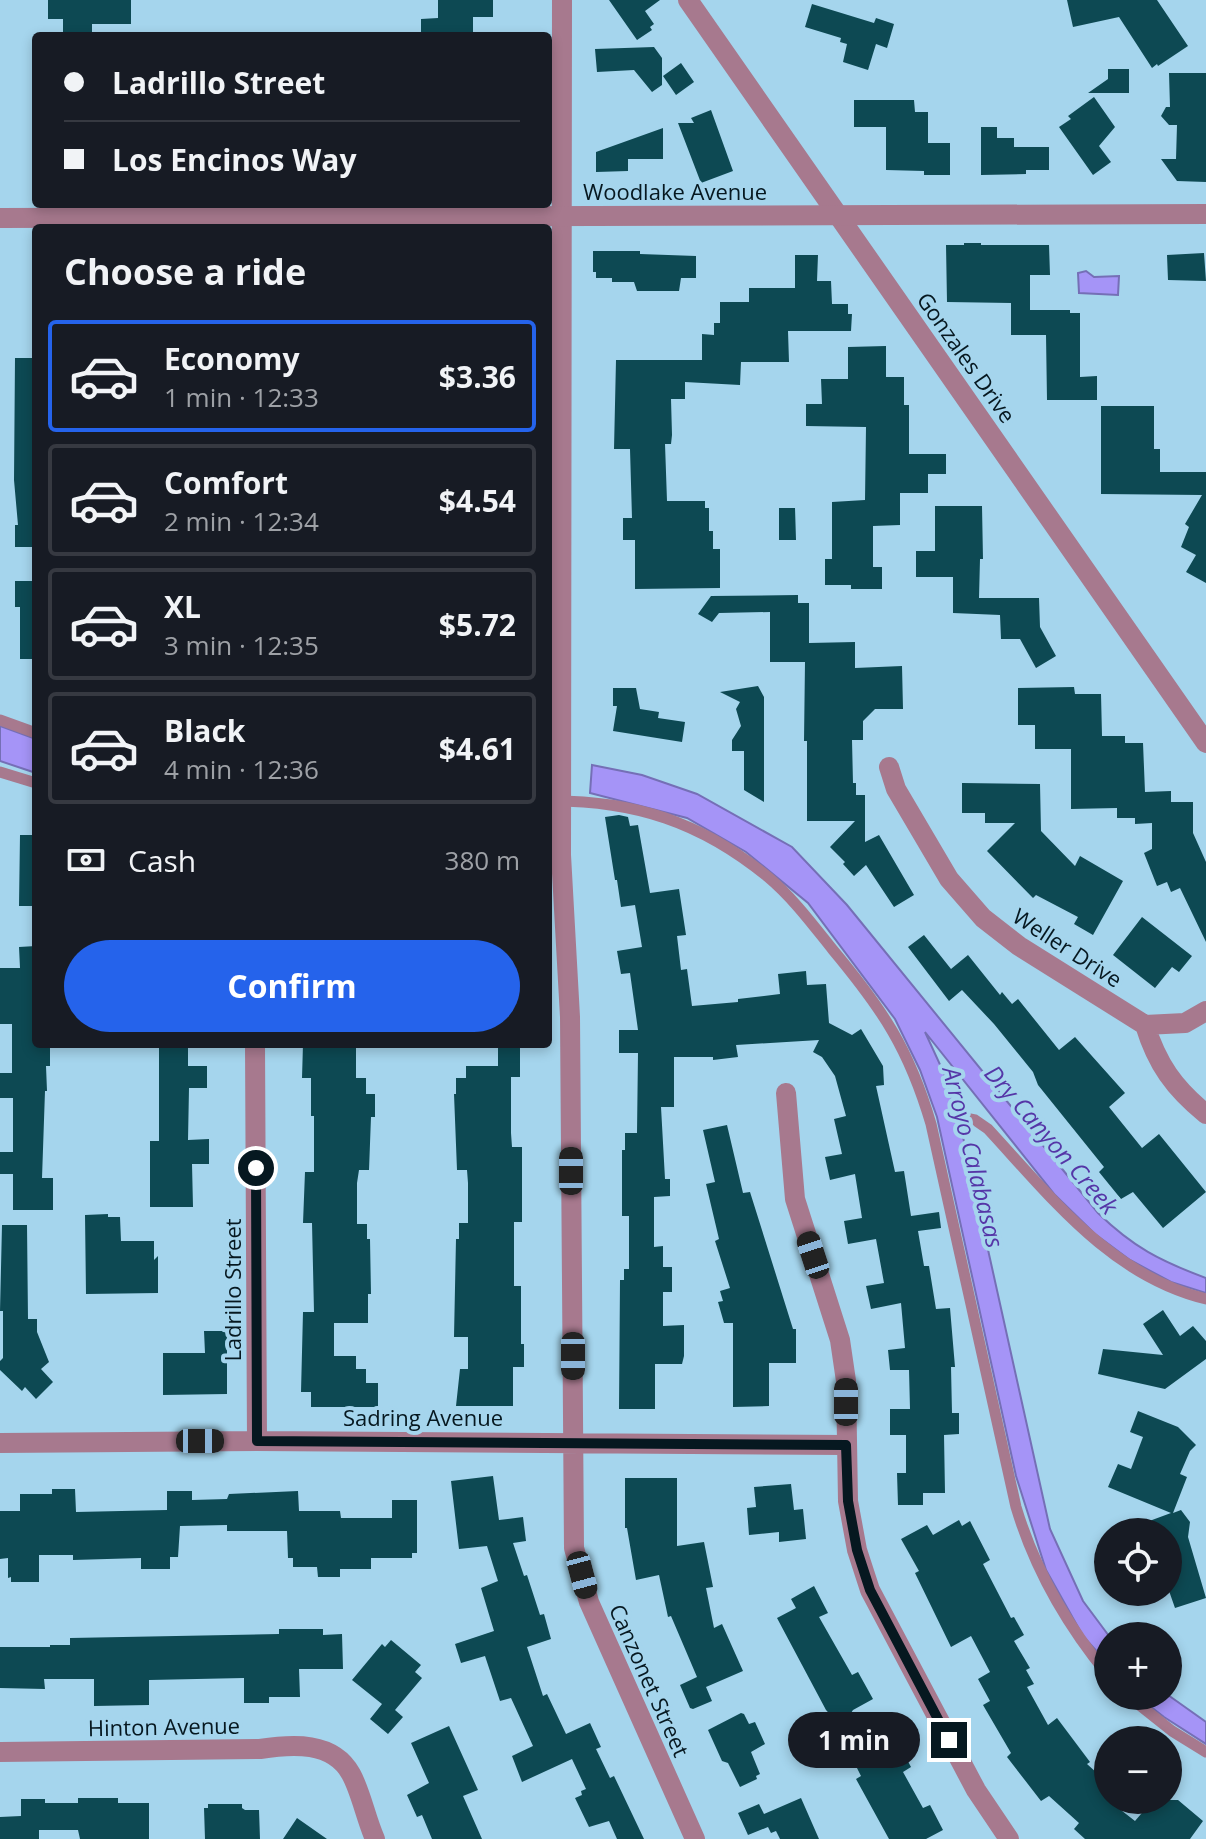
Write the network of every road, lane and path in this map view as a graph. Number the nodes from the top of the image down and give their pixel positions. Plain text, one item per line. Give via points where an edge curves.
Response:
1 (562, 0) edge
2 (688, 0) edge
3 (837, 213) junction
4 (1206, 214) edge
5 (562, 216) junction
6 (0, 218) edge
7 (254, 222) edge
8 (0, 720) edge
9 (32, 732) edge
10 (1206, 743) edge
11 (555, 751) edge
12 (889, 767) dead end
13 (0, 772) edge
14 (32, 782) edge
15 (555, 800) edge
16 (1206, 1011) edge
17 (1145, 1025) junction
18 (255, 1048) edge
19 (786, 1093) dead end
20 (1206, 1114) edge
21 (960, 1117) dead end
22 (1206, 1299) edge
23 (257, 1441) junction
24 (573, 1441) junction
25 (0, 1443) edge
26 (846, 1445) junction
27 (1094, 1659) edge
28 (1146, 1710) edge
29 (0, 1752) edge
30 (1206, 1752) edge
31 (375, 1839) edge
32 (695, 1839) edge
33 (1009, 1839) edge

1 - 5 street, Canzonet Street
2 - 3 street, Gonzales Drive
3 - 4 street, Woodlake Avenue
3 - 5 street, Woodlake Avenue
3 - 10 street, Gonzales Drive
5 - 7 street, Woodlake Avenue
5 - 11 street, Canzonet Street
6 - 7 street, Woodlake Avenue
8 - 9 lane
11 - 15 street, Canzonet Street
12 - 17 street, Weller Drive via 927,845 983,918
13 - 14 lane
15 - 24 street, Canzonet Street via 570,1017
15 - 27 lane via 637,808 733,851 795,904 885,1015 913,1069 931,1124 1026,1538 1040,1574
16 - 17 street via 1185,1023
17 - 20 street via 1154,1053 1182,1094
18 - 23 street, Ladrillo Street
19 - 26 street via 795,1199 840,1340
21 - 22 lane via 988,1129 1109,1252 1167,1286
23 - 24 street, Sadring Avenue
23 - 25 street, Sadring Avenue
24 - 26 street, Sadring Avenue
24 - 32 street, Canzonet Street via 574,1548 589,1602
26 - 33 street via 848,1501 870,1590 976,1790
28 - 30 lane
29 - 31 street, Hinton Avenue via 287,1745 329,1750 350,1772

